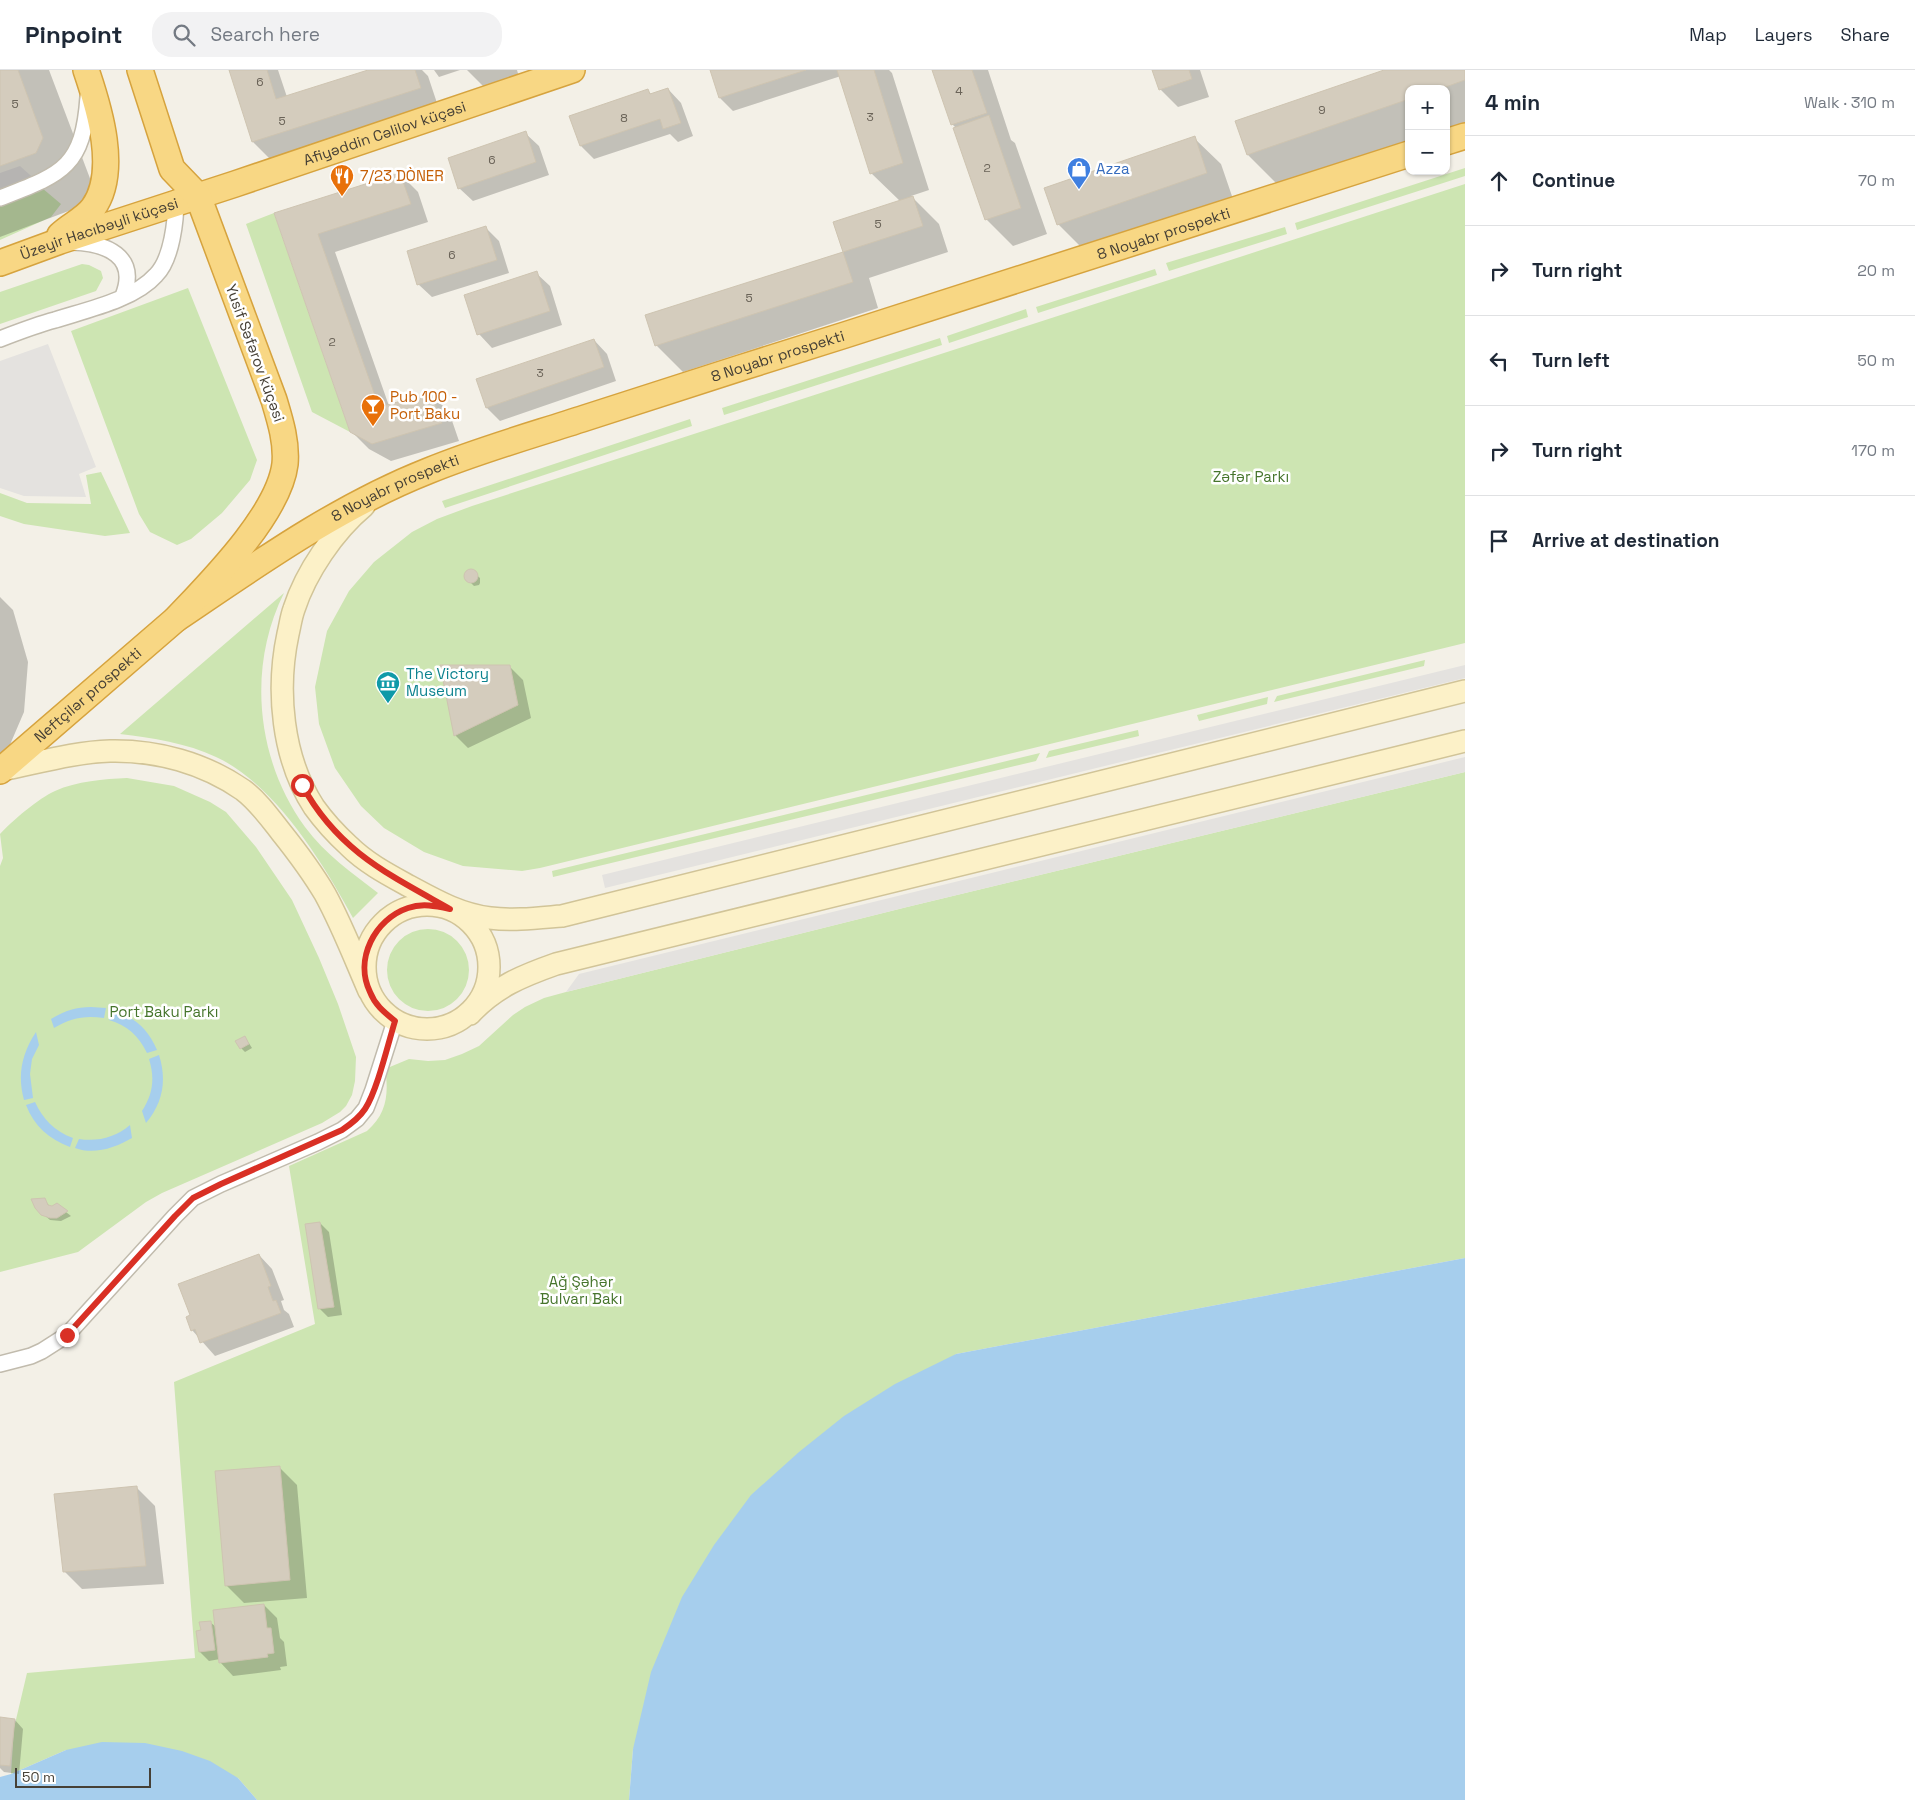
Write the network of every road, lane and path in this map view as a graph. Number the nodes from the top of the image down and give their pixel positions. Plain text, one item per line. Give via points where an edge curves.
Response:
1 (140, 70) edge
2 (572, 70) edge
3 (88, 75) edge
4 (1465, 136) edge
5 (1450, 141) edge
6 (1405, 155) edge
7 (0, 198) edge
8 (187, 200) junction
9 (56, 243) junction
10 (0, 263) edge
11 (123, 296) junction
12 (0, 339) edge
13 (379, 493) junction
14 (176, 619) junction
15 (1465, 692) edge
16 (1465, 741) edge
17 (1, 770) edge
18 (450, 909) junction
19 (369, 991) junction
20 (470, 1014) junction
21 (395, 1021) junction
22 (0, 1364) edge

1 - 8 highway, Yusif Səfərov küçəsi via 172,169
2 - 8 highway, Afiyəddin Cəlilov küçəsi
3 - 7 street via 87,119 72,159 39,182
3 - 9 highway via 105,146 102,188 92,209 63,232
4 - 5 highway
6 - 13 highway, 8 Noyabr prospekti via 476,453
8 - 9 highway, Üzeyir Hacıbəyli küçəsi
8 - 11 street via 166,259 157,274 142,287
8 - 14 highway, Yusif Səfərov küçəsi via 278,413 285,464 274,497 263,516 223,569
9 - 10 highway, Üzeyir Hacıbəyli küçəsi
9 - 11 street via 84,242 100,245 116,254 128,272
11 - 12 street
13 - 14 highway, 8 Noyabr prospekti via 297,540
13 - 18 main road via 343,525 325,549 294,609 283,659 286,730 302,785 330,827 350,848 371,863
14 - 17 highway, Neftçilər prospekti
15 - 18 main road via 562,916 521,920 489,918
16 - 20 main road via 556,964 504,986 484,999
17 - 19 main road via 109,751 148,753 185,761 218,775 244,791 305,862 341,927
18 - 19 main road via 430,905 409,907 385,921 367,950 364,971
18 - 20 main road via 469,920 482,936 490,956 490,977 483,997
19 - 21 main road via 379,1008
20 - 21 main road via 453,1025 433,1030 414,1029
21 - 22 street via 374,1090 357,1119 326,1138 193,1198 67,1335 31,1356

